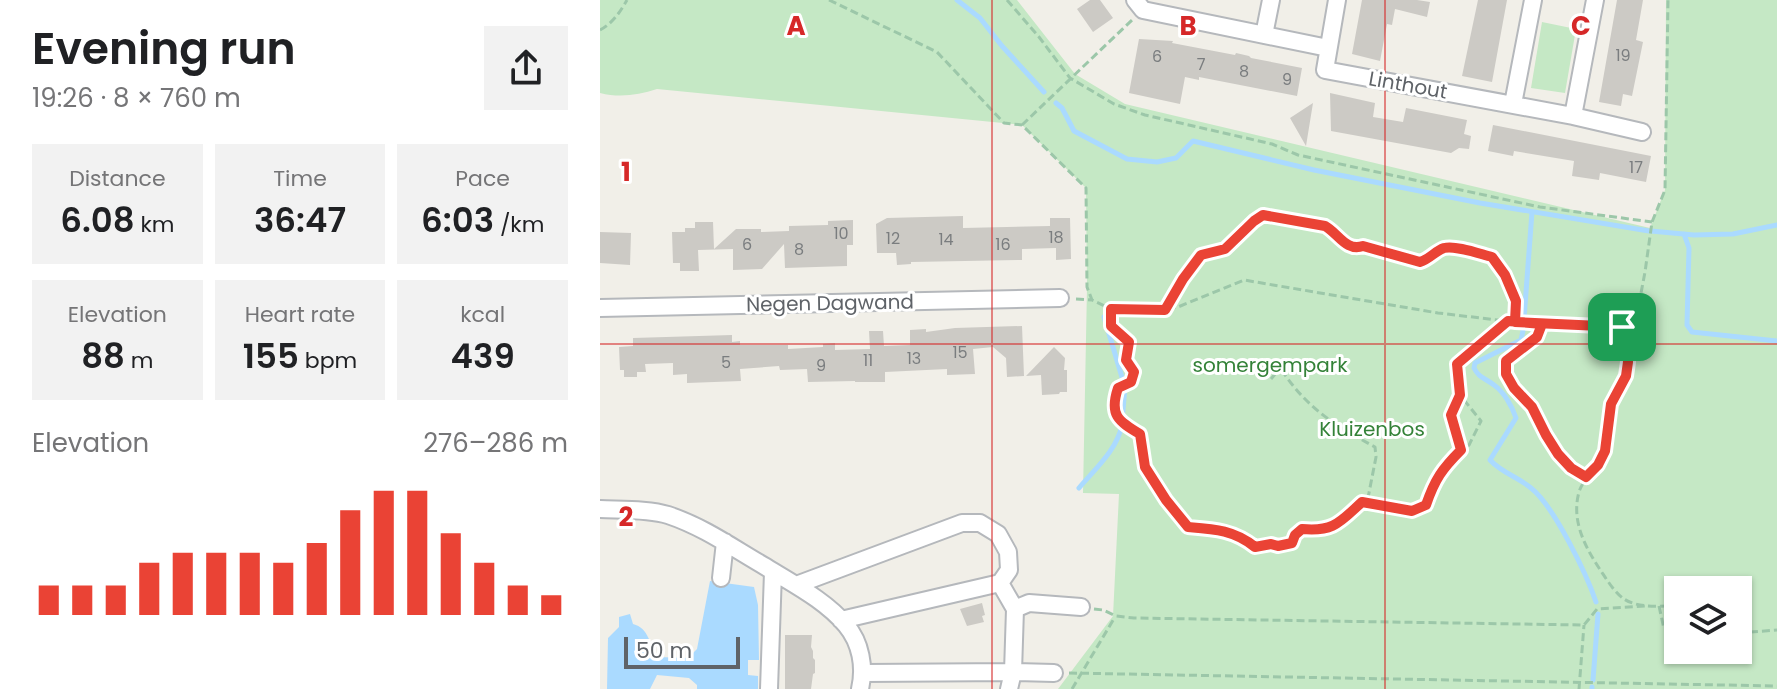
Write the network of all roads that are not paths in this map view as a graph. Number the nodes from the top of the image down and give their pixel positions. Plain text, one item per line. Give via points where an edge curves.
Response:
1 (1271, 0) edge
2 (1337, 0) edge
3 (1533, 0) edge
4 (1595, 0) edge
5 (1139, 5) edge
6 (1264, 35) junction
7 (1328, 48) junction
8 (1513, 104) junction
9 (1573, 116) junction
10 (1642, 132) dead end
11 (1060, 298) dead end
12 (600, 308) edge
13 (600, 509) edge
14 (725, 542) junction
15 (773, 572) junction
16 (721, 578) dead end
17 (1000, 583) junction
18 (796, 585) junction
19 (1081, 607) road end
20 (1015, 609) junction
21 (841, 620) junction
22 (1054, 673) road end
23 (862, 681) edge
24 (1011, 681) edge
25 (769, 689) edge

1 - 6 street
2 - 7 street
3 - 8 street
4 - 9 street
5 - 6 street
6 - 7 street
7 - 8 street, Linthout via 1325,70
8 - 9 street, Linthout
9 - 10 street, Linthout
11 - 12 street, Negen Dagwand
13 - 14 street via 664,513
14 - 15 street
14 - 16 street
15 - 18 street
15 - 25 street
17 - 18 street via 1009,570 1008,552 998,534 980,523 962,523
17 - 20 street
17 - 21 street
18 - 21 street
19 - 20 street via 1029,603
20 - 24 street
21 - 23 street via 860,650
22 - 24 street
23 - 24 street

